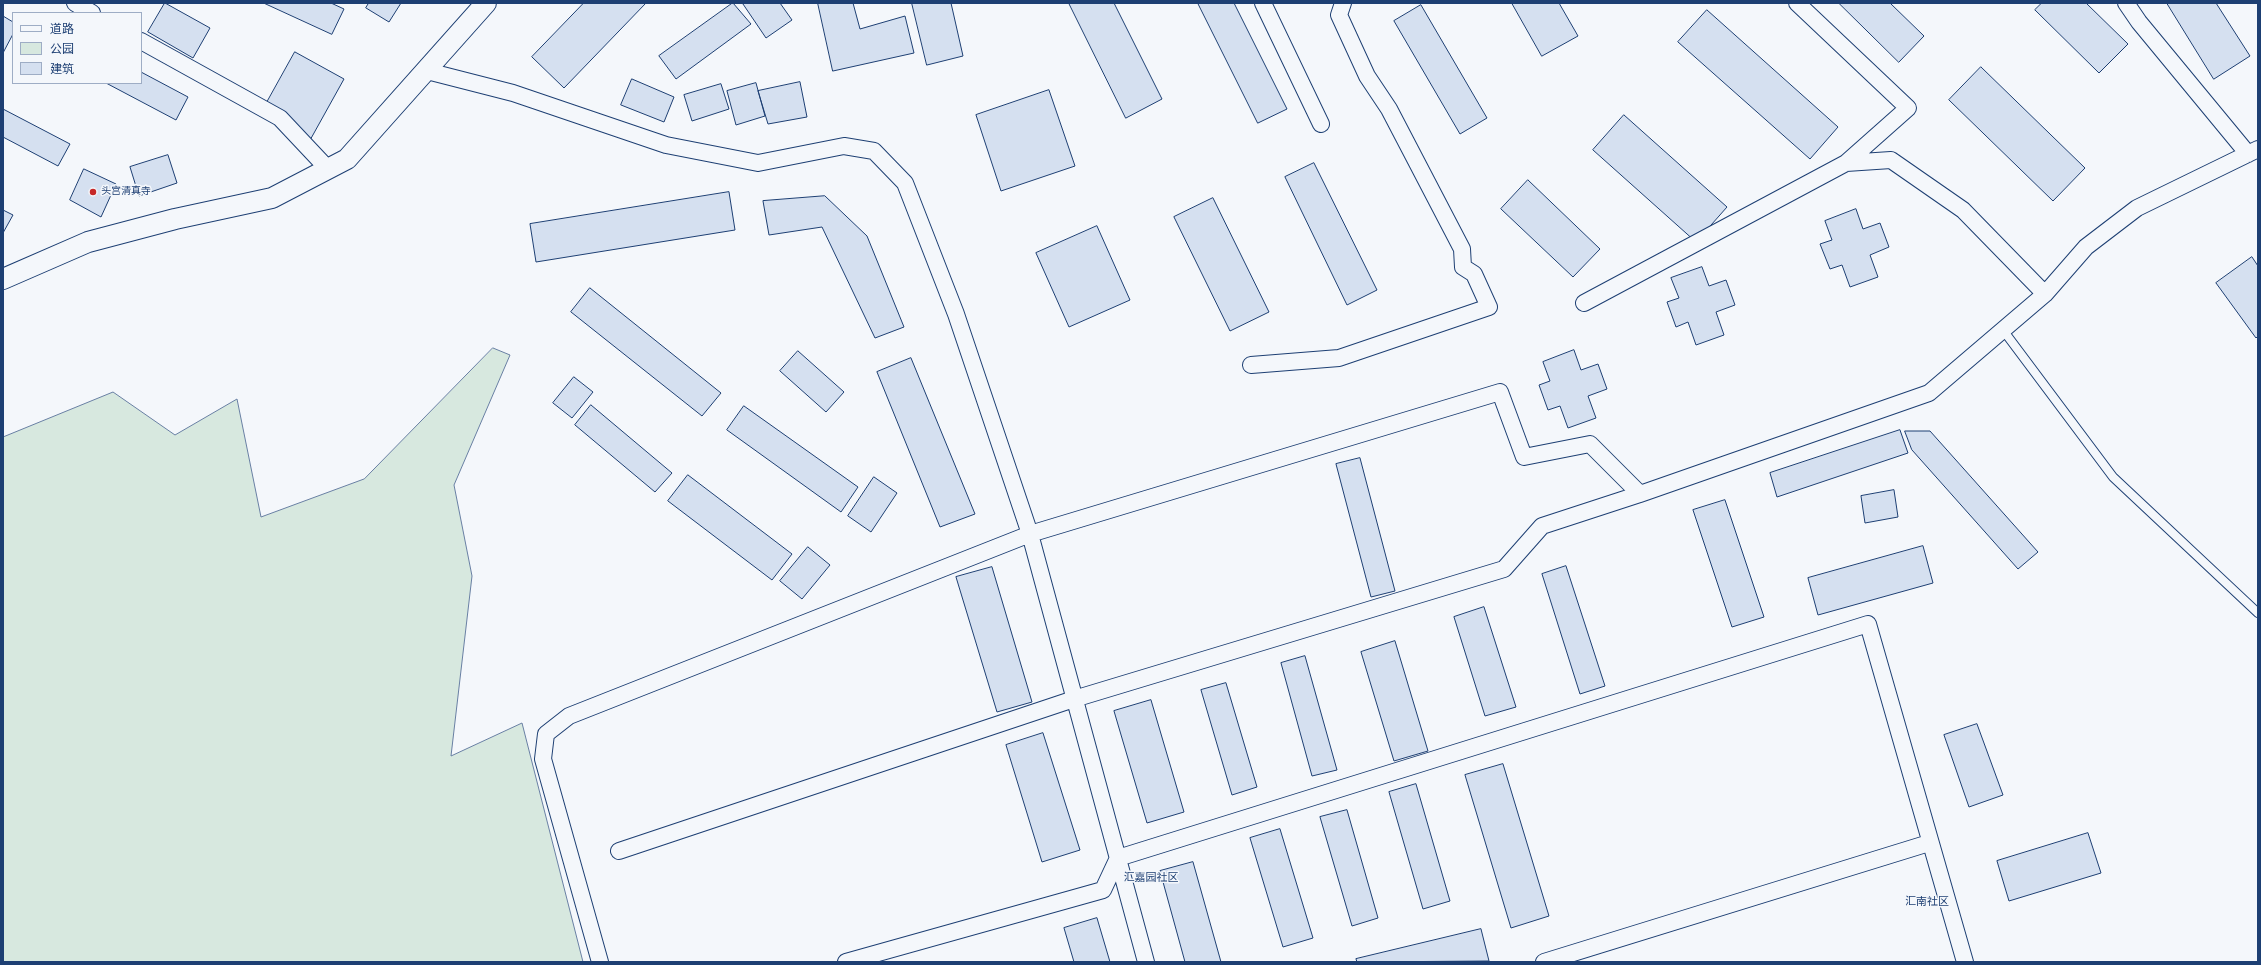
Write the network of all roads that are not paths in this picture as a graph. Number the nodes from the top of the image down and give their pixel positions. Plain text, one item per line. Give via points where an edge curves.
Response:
1 (75, 3) edge
2 (486, 3) edge
3 (1263, 3) edge
4 (1343, 3) edge
5 (1797, 3) edge
6 (2126, 3) edge
7 (90, 12) edge
8 (142, 42) edge
9 (427, 71) junction
10 (1322, 124) dead end
11 (2253, 152) edge
12 (1846, 163) junction
13 (328, 169) junction
14 (3, 279) edge
15 (2045, 294) junction
16 (1584, 303) dead end
17 (2003, 330) junction
18 (1251, 365) dead end
19 (1640, 494) junction
20 (1030, 534) junction
21 (2258, 613) edge
22 (1074, 699) junction
23 (1929, 844) junction
24 (619, 851) dead end
25 (1118, 858) junction
26 (600, 962) edge
27 (846, 962) edge
28 (1146, 962) edge
29 (1544, 962) edge
30 (1965, 962) edge

1 - 7 street
2 - 9 street
3 - 10 street
4 - 18 street via 1339,15 1367,76 1389,109 1462,249 1463,267 1474,274 1489,307 1339,358
5 - 12 street via 1908,108
6 - 11 street via 2139,22
8 - 13 street via 280,118
9 - 13 street via 346,159
9 - 20 street via 512,93 666,146 758,163 844,146 874,151 905,183 956,314
11 - 15 street via 2137,208 2086,247
12 - 15 street via 1891,160 1963,210
12 - 16 street
13 - 14 street via 272,198 88,242
15 - 17 street
17 - 19 street via 1929,393
17 - 21 lane via 2113,477
19 - 20 street via 1590,444 1524,457 1500,392
19 - 22 street via 1542,526 1504,569
20 - 22 street
20 - 26 street via 569,716 546,734 543,759
22 - 24 street
22 - 25 street
23 - 25 street via 1868,624
23 - 29 street
23 - 30 street
25 - 27 street via 1103,890
25 - 28 street

